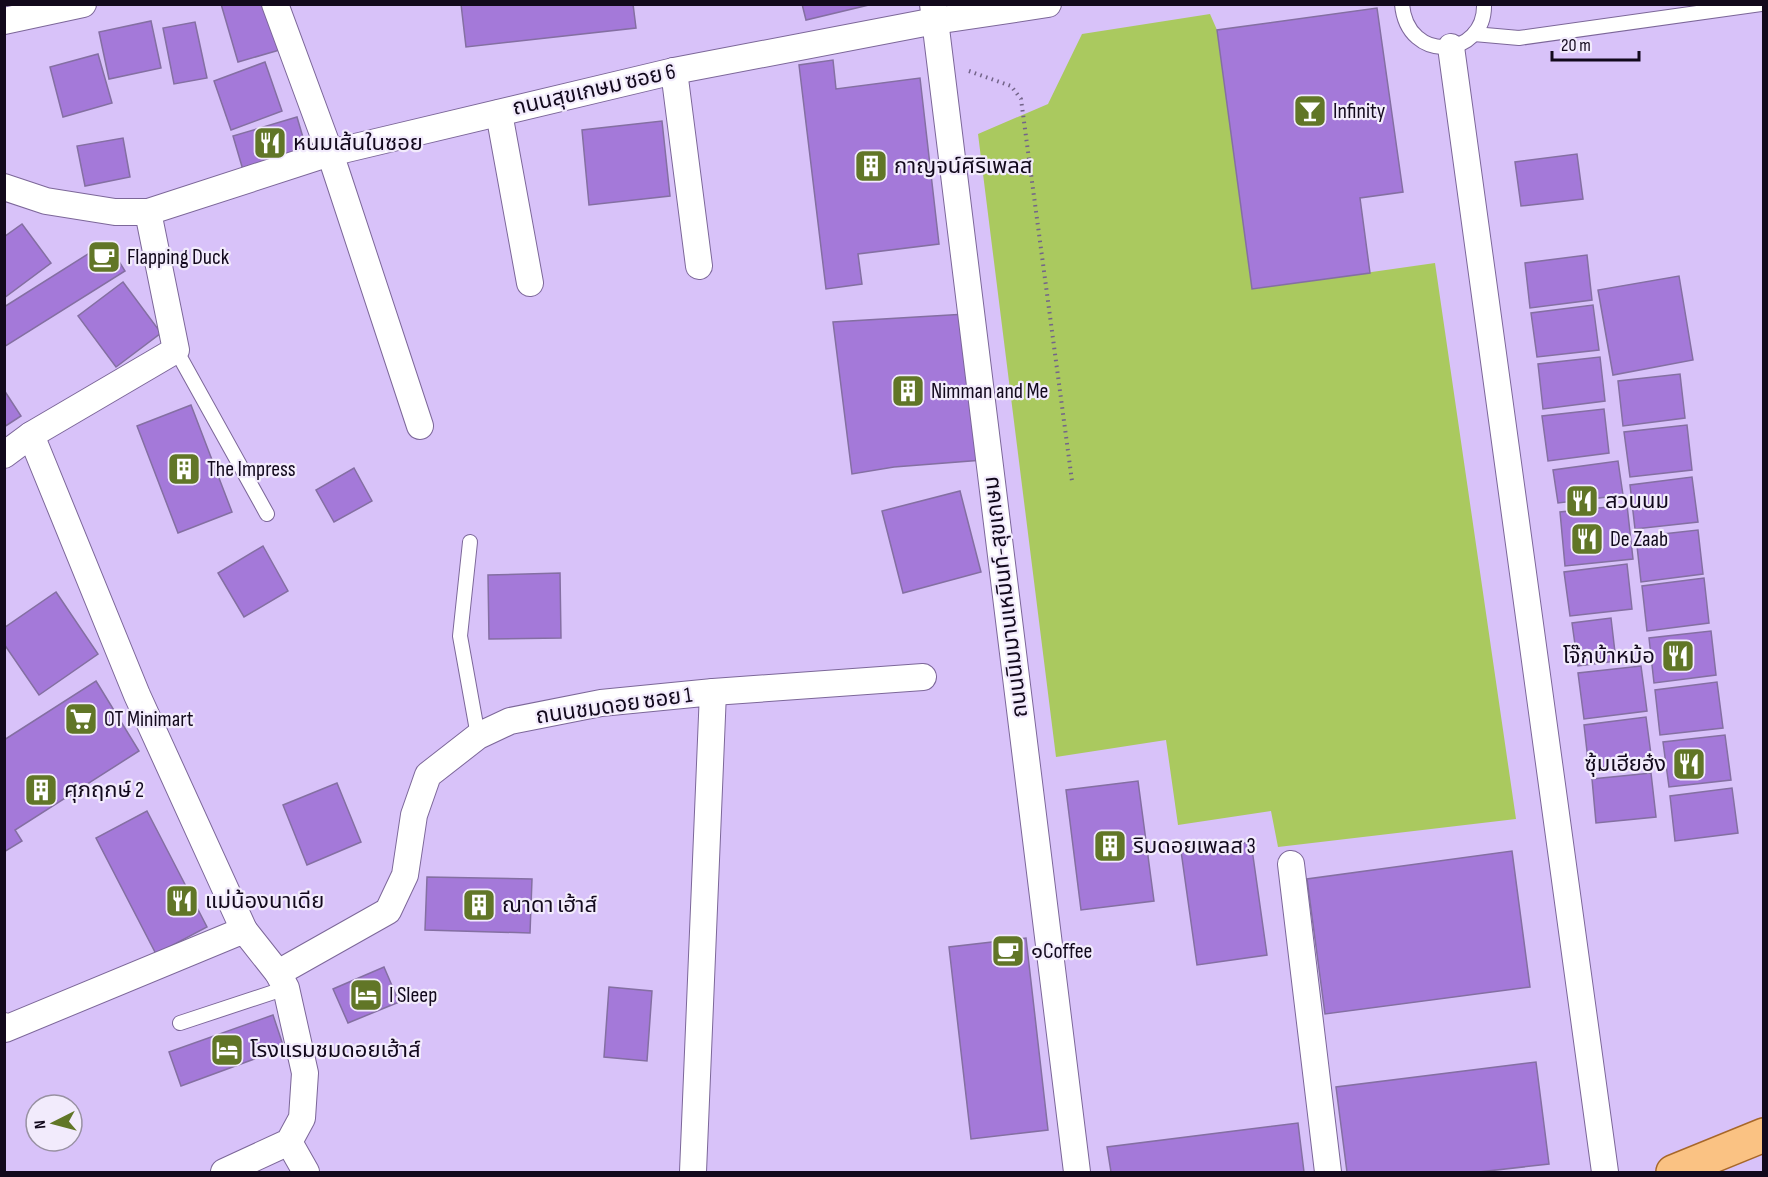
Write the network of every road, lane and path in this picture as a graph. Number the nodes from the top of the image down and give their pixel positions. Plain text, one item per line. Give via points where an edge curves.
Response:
1 (83, 4) edge
2 (274, 4) edge
3 (1048, 4) edge
4 (1402, 4) edge
5 (1484, 4) edge
6 (1761, 4) edge
7 (1740, 6) edge
8 (934, 13) edge
9 (4, 21) edge
10 (1474, 34) junction
11 (1451, 47) junction
12 (941, 63) junction
13 (674, 71) junction
14 (499, 113) junction
15 (330, 153) junction
16 (4, 187) edge
17 (148, 212) junction
18 (699, 266) dead end
19 (530, 284) dead end
20 (176, 351) junction
21 (420, 426) dead end
22 (31, 435) junction
23 (4, 455) edge
24 (1072, 481) dead end
25 (267, 514) dead end
26 (470, 542) dead end
27 (923, 677) dead end
28 (713, 693) junction
29 (478, 736) junction
30 (1291, 864) dead end
31 (244, 930) junction
32 (282, 981) junction
33 (180, 1023) dead end
34 (4, 1026) edge
35 (1764, 1135) edge
36 (290, 1142) junction
37 (224, 1173) edge
38 (306, 1173) edge
39 (693, 1173) edge
40 (1077, 1173) edge
41 (1328, 1173) edge
42 (1605, 1173) edge
43 (1673, 1173) edge

1 - 9 street
2 - 15 street
3 - 8 street, ถนนสุขเกษม ซอย 6
4 - 11 lane via 1403,17 1417,38 1439,48
5 - 10 lane via 1481,24
6 - 7 lane
7 - 10 lane via 1520,38
8 - 12 street, ถนนนิมมานเหมินท์-สุขเกษม
8 - 13 street, ถนนสุขเกษม ซอย 6
10 - 11 lane
11 - 42 street
12 - 24 path via 1011,86 1021,99
12 - 40 street, ถนนนิมมานเหมินท์-สุขเกษม
13 - 14 street, ถนนสุขเกษม ซอย 6
13 - 18 street
14 - 15 street, ถนนสุขเกษม ซอย 6
14 - 19 street
15 - 17 street, ถนนสุขเกษม ซอย 6
15 - 21 street
16 - 17 street, ถนนสุขเกษม ซอย 6 via 46,201 116,212
17 - 20 street
20 - 22 street
20 - 25 lane
22 - 23 street
22 - 31 street via 137,695
26 - 29 lane via 460,636
27 - 28 street
28 - 29 street, ถนนชมดอย ซอย 1 via 601,703 510,721
28 - 39 street, ถนนชมดอย ซอย 1
29 - 32 street, ถนนชมดอย ซอย 1 via 428,775 414,815 405,875 388,911
30 - 41 street
31 - 32 street
31 - 34 street via 6,1029
32 - 33 lane
32 - 36 street via 305,1073 302,1118
35 - 43 main road
36 - 37 street
36 - 38 street

